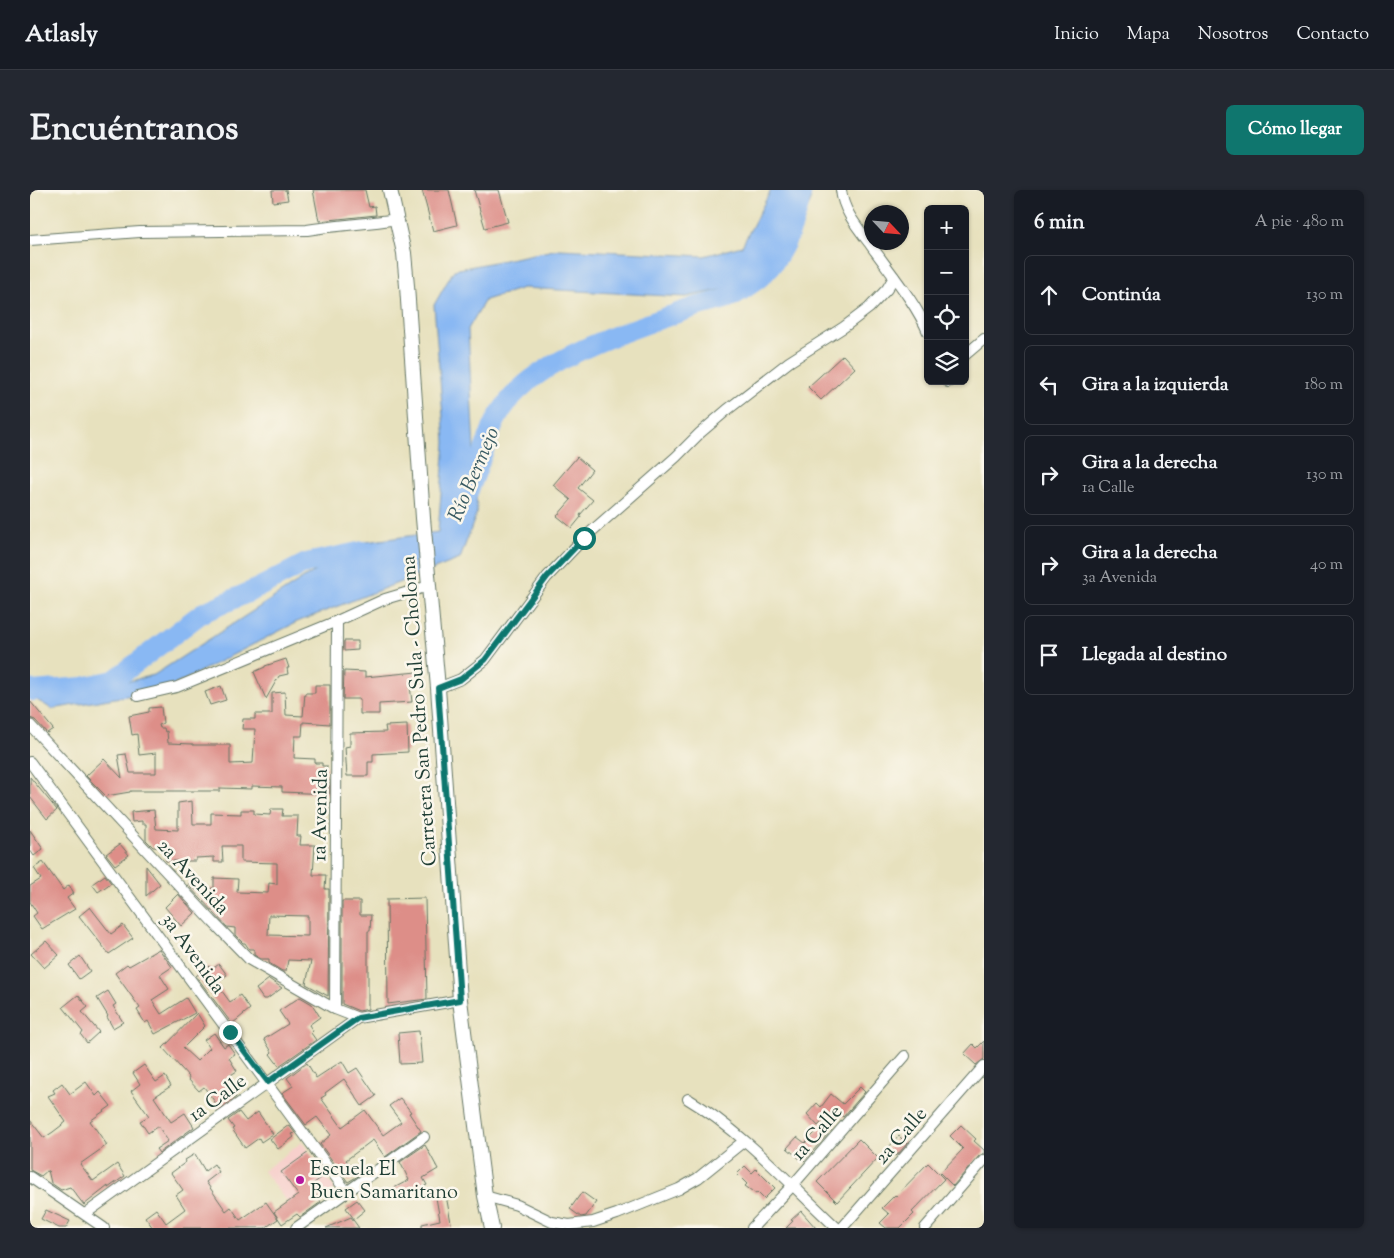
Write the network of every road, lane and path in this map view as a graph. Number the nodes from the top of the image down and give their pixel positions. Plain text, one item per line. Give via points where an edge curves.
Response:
1 (390, 190) edge
2 (841, 190) edge
3 (397, 219) junction
4 (30, 240) edge
5 (894, 277) junction
6 (924, 323) edge
7 (984, 339) edge
8 (969, 352) edge
9 (429, 584) junction
10 (337, 621) junction
11 (438, 688) junction
12 (138, 696) dead end
13 (30, 725) edge
14 (30, 762) edge
15 (460, 1000) junction
16 (335, 1009) junction
17 (358, 1018) junction
18 (904, 1056) dead end
19 (984, 1066) edge
20 (268, 1082) junction
21 (688, 1099) dead end
22 (424, 1137) dead end
23 (744, 1141) junction
24 (984, 1160) edge
25 (30, 1176) edge
26 (792, 1186) junction
27 (346, 1191) junction
28 (486, 1196) junction
29 (85, 1214) junction
30 (104, 1228) edge
31 (296, 1228) edge
32 (492, 1228) edge
33 (752, 1228) edge
34 (837, 1228) edge
35 (842, 1228) edge
36 (925, 1228) edge

1 - 3 main road, Carretera San Pedro Sula - Choloma
2 - 5 street via 849,215
3 - 4 street via 307,230 140,232
3 - 9 main road, Carretera San Pedro Sula - Choloma via 407,286
5 - 6 street
5 - 11 street via 869,308 789,362 700,433 584,538 547,577 485,660 461,679
7 - 8 street
9 - 10 street via 385,599
9 - 11 main road, Carretera San Pedro Sula - Choloma
10 - 12 street via 177,687
10 - 16 street, 1a Avenida
11 - 15 main road, Carretera San Pedro Sula - Choloma
13 - 16 street, 2a Avenida via 250,960
14 - 20 street, 3a Avenida
15 - 17 street, 1a Calle
15 - 28 main road, Carretera San Pedro Sula - Choloma
16 - 17 street, 2a Avenida
17 - 20 street, 1a Calle
18 - 26 street, 1a Calle
19 - 35 street, 2a Calle
20 - 27 street, 3a Avenida
20 - 29 street, 1a Calle
21 - 23 street via 709,1111
22 - 27 street
23 - 26 street
23 - 28 street via 679,1189 593,1222 569,1225 552,1222 517,1205
24 - 36 street
25 - 29 street
26 - 33 street, 1a Calle
26 - 34 street
27 - 31 street
28 - 32 main road, Carretera San Pedro Sula - Choloma
29 - 30 street

